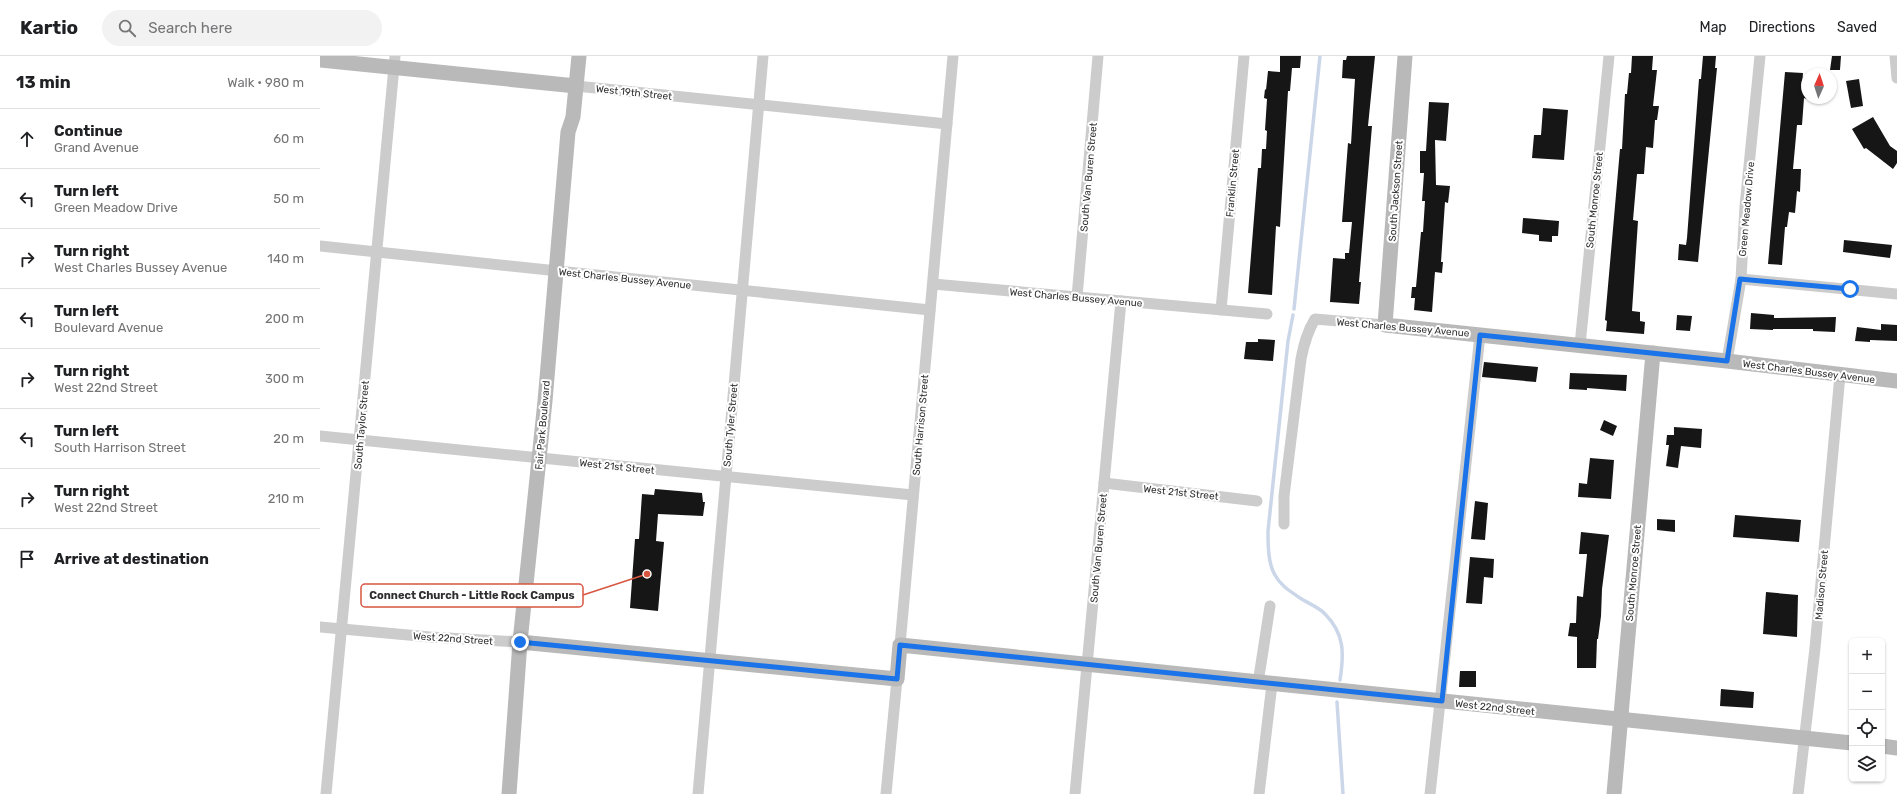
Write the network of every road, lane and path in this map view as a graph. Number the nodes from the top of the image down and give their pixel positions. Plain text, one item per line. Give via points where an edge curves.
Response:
1 (579, 56) edge
2 (763, 56) edge
3 (953, 56) edge
4 (1098, 56) edge
5 (1244, 56) edge
6 (1405, 56) edge
7 (1609, 56) edge
8 (1760, 56) edge
9 (1895, 56) edge
10 (320, 60) edge
11 (394, 62) edge
12 (1897, 78) edge
13 (576, 86) junction
14 (758, 104) junction
15 (947, 124) junction
16 (320, 246) edge
17 (377, 252) junction
18 (556, 272) junction
19 (1740, 279) junction
20 (933, 284) junction
21 (742, 290) junction
22 (1897, 294) edge
23 (1078, 297) junction
24 (1121, 301) junction
25 (930, 310) junction
26 (1221, 310) junction
27 (1267, 314) dead end
28 (1385, 326) junction
29 (1480, 335) junction
30 (1580, 345) junction
31 (1653, 353) junction
32 (1727, 361) junction
33 (1840, 375) junction
34 (1897, 381) edge
35 (320, 436) edge
36 (359, 440) junction
37 (539, 458) junction
38 (726, 476) junction
39 (1104, 483) junction
40 (914, 495) junction
41 (1257, 501) dead end
42 (1284, 524) dead end
43 (1270, 606) dead end
44 (320, 627) edge
45 (342, 629) junction
46 (520, 642) junction
47 (900, 645) junction
48 (709, 661) junction
49 (1087, 664) junction
50 (897, 679) junction
51 (1265, 683) junction
52 (1442, 701) junction
53 (1619, 720) junction
54 (1803, 738) junction
55 (1849, 743) edge
56 (1885, 746) edge
57 (1897, 748) edge
58 (326, 794) edge
59 (509, 794) edge
60 (698, 794) edge
61 (886, 794) edge
62 (1075, 794) edge
63 (1259, 794) edge
64 (1430, 794) edge
65 (1614, 794) edge
66 (1798, 794) edge

1 - 13 street, Fair Park Boulevard
2 - 14 street, South Tyler Street
3 - 15 street, South Harrison Street
4 - 23 street, South Van Buren Street
5 - 26 street, Franklin Street
6 - 28 street, South Jackson Street
7 - 30 street, South Monroe Street
8 - 19 street, Green Meadow Drive
9 - 12 street
10 - 11 street, West 19th Street
11 - 13 street, West 19th Street
11 - 17 street, South Taylor Street
13 - 14 street, West 19th Street
13 - 18 street, Fair Park Boulevard via 573,117 568,132
14 - 15 street, West 19th Street
14 - 21 street, South Tyler Street
15 - 20 street, South Harrison Street
16 - 17 street, West Charles Bussey Avenue
17 - 18 street, West Charles Bussey Avenue
17 - 36 street, South Taylor Street
18 - 21 street, West Charles Bussey Avenue
18 - 37 street, Fair Park Boulevard
19 - 22 street
19 - 32 street, Green Meadow Drive
20 - 23 street, West Charles Bussey Avenue
20 - 25 street, South Harrison Street
21 - 25 street, West Charles Bussey Avenue
21 - 38 street, South Tyler Street
23 - 24 street, West Charles Bussey Avenue
24 - 26 street, West Charles Bussey Avenue
24 - 39 street, South Van Buren Street
25 - 40 street, South Harrison Street
26 - 27 street, West Charles Bussey Avenue
28 - 29 street, West Charles Bussey Avenue
28 - 42 street, West Charles Bussey Avenue via 1315,319 1304,340 1284,496
29 - 30 street, West Charles Bussey Avenue
29 - 52 street
30 - 31 street, West Charles Bussey Avenue
31 - 32 street, West Charles Bussey Avenue
31 - 53 street, South Monroe Street
32 - 33 street, West Charles Bussey Avenue
33 - 34 street, West Charles Bussey Avenue
33 - 54 street, Madison Street via 1815,648
35 - 36 street, West 21st Street
36 - 37 street, West 21st Street
36 - 45 street, South Taylor Street
37 - 38 street, West 21st Street
37 - 46 street, Fair Park Boulevard
38 - 40 street, West 21st Street
38 - 48 street, South Tyler Street
39 - 41 street, West 21st Street
39 - 49 street, South Van Buren Street
40 - 47 street, South Harrison Street
43 - 51 street
44 - 45 street, West 22nd Street
45 - 46 street, West 22nd Street
45 - 58 street, South Taylor Street
46 - 48 street, West 22nd Street
46 - 59 street, Fair Park Boulevard
47 - 49 street, West 22nd Street
47 - 50 street, South Harrison Street
48 - 50 street, West 22nd Street
48 - 60 street, South Tyler Street
49 - 51 street, West 22nd Street
49 - 62 street, South Van Buren Street
50 - 61 street, South Harrison Street
51 - 52 street, West 22nd Street
51 - 63 street
52 - 53 street, West 22nd Street
52 - 64 street
53 - 54 street, West 22nd Street
53 - 65 street, South Monroe Street
54 - 55 street, West 22nd Street
54 - 66 street, Madison Street
56 - 57 street

